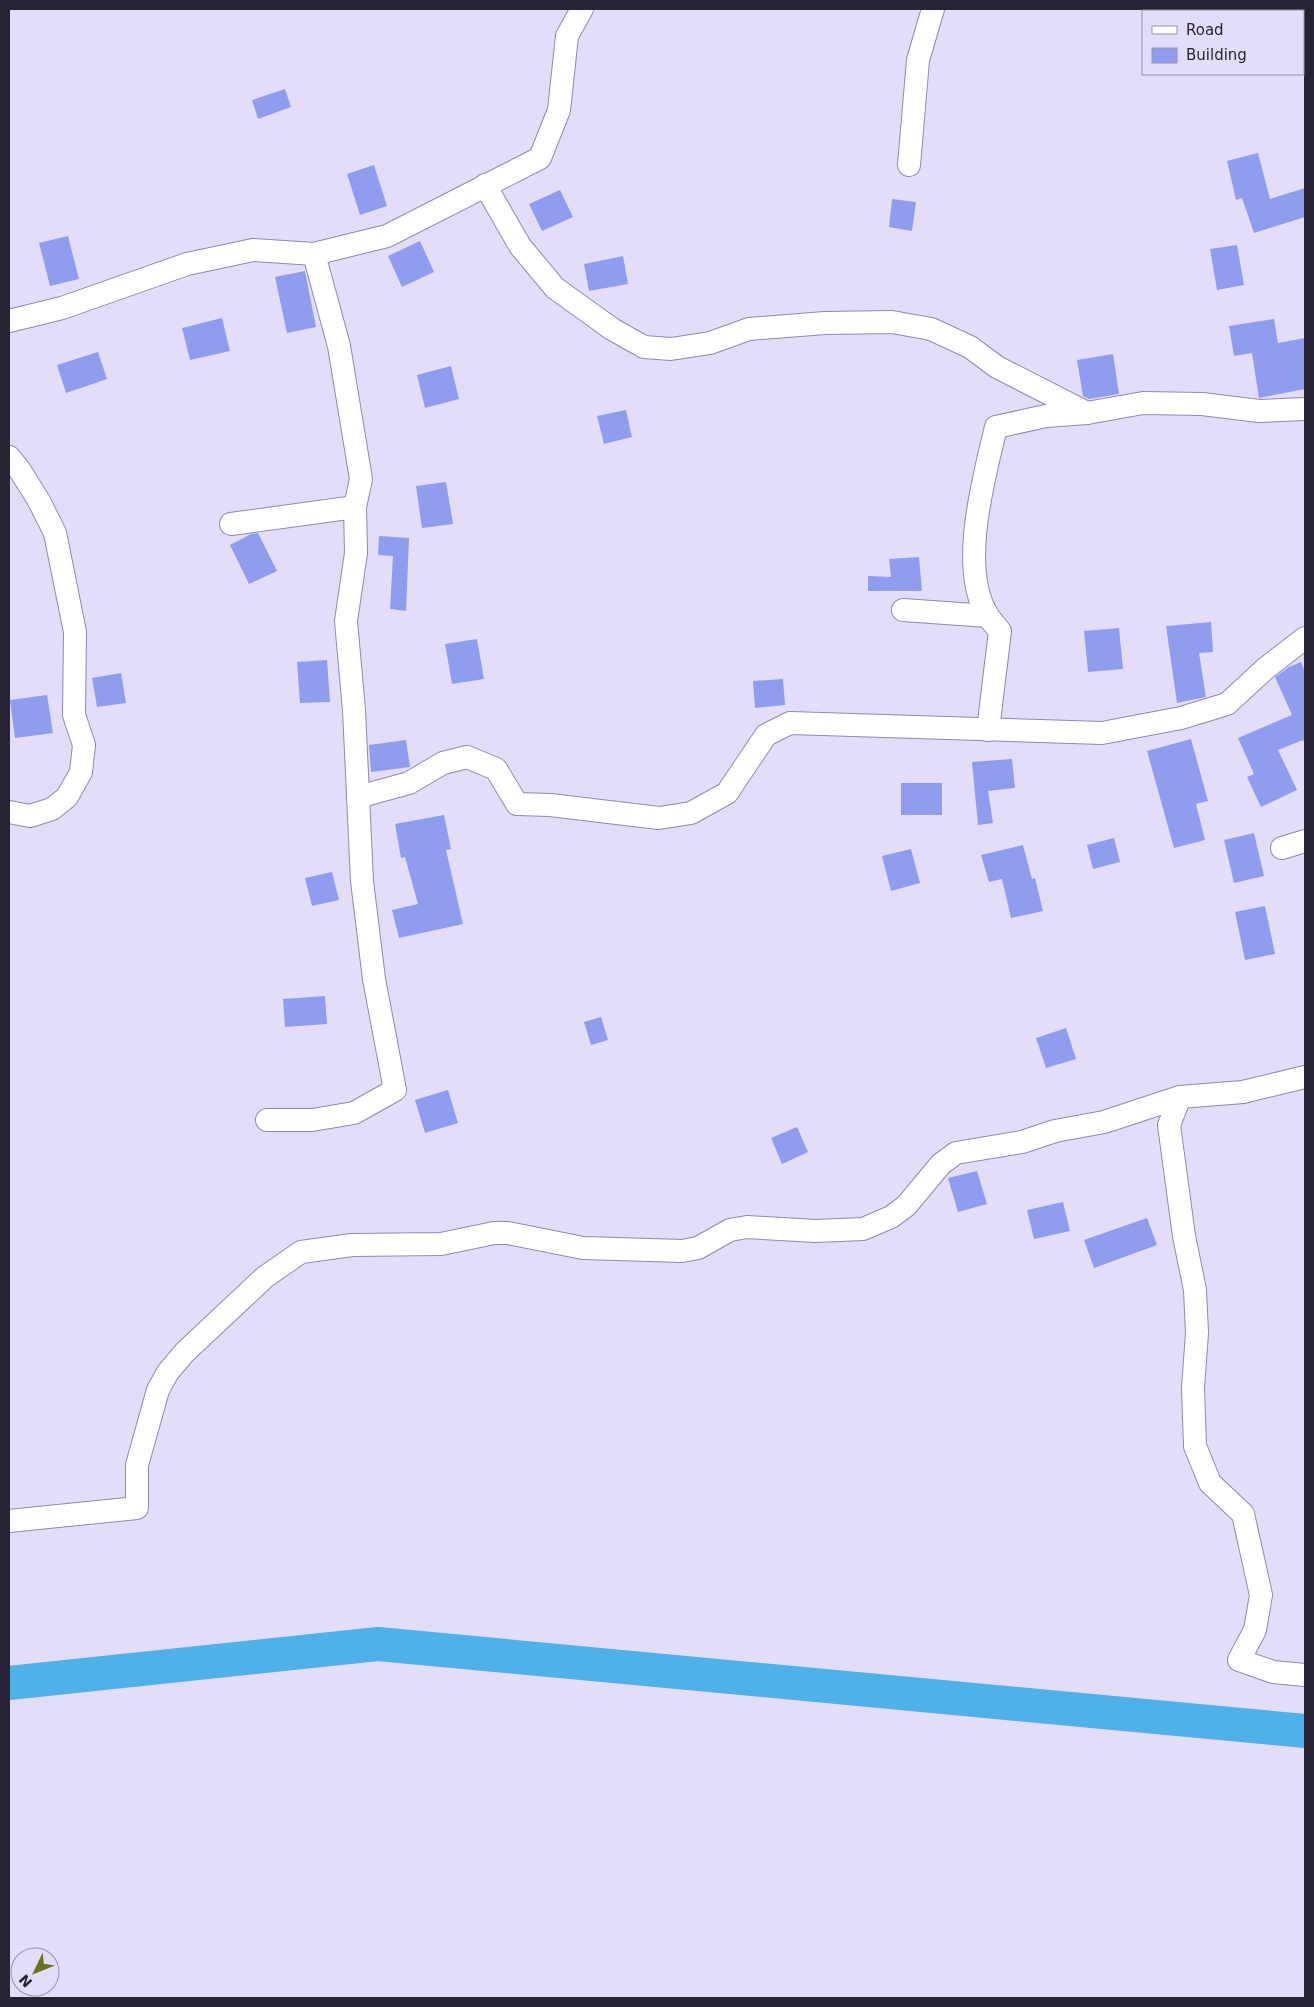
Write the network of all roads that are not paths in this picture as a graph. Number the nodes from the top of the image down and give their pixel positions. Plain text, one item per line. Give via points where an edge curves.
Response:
1 (582, 9) edge
2 (933, 9) edge
3 (909, 165) dead end
4 (485, 185) junction
5 (314, 254) junction
6 (9, 321) edge
7 (1305, 408) edge
8 (1086, 413) junction
9 (9, 457) edge
10 (355, 506) junction
11 (231, 524) dead end
12 (903, 610) dead end
13 (988, 616) junction
14 (1305, 638) edge
15 (988, 730) junction
16 (358, 796) junction
17 (9, 812) edge
18 (1305, 841) edge
19 (1282, 848) dead end
20 (1305, 1077) edge
21 (1180, 1097) junction
22 (267, 1120) dead end
23 (9, 1521) edge
24 (1305, 1675) edge

1 - 4 street via 567,36 559,110 540,158
2 - 3 street via 918,60
4 - 5 street via 387,236
4 - 8 street via 520,246 556,288 612,329 644,347 671,349 749,329 824,322 892,322 931,329 970,347 997,366
5 - 6 street via 253,250 187,264 62,308
5 - 10 street via 340,346 361,479
7 - 8 street via 1259,411 1202,404 1143,403
8 - 13 street via 1046,416 996,427 973,543 979,594
9 - 17 street via 55,533 75,632 74,715 84,746 81,772 67,797 52,809 30,816
10 - 11 street
10 - 16 street via 356,553 346,621
12 - 13 street
13 - 15 street via 1000,631
14 - 15 street via 1227,704 1181,718 1102,733
15 - 16 street via 790,723 766,735 727,793 691,813 659,818 517,804 496,769 466,757 443,763 409,783
16 - 22 street via 362,881 373,969 395,1090 354,1113 312,1120
18 - 19 street
20 - 21 street via 1244,1092
21 - 23 street via 1104,1122 1055,1131 1022,1142 956,1152 941,1164 906,1206 891,1217 863,1229 815,1231 747,1227 730,1230 698,1248 682,1251 583,1248 494,1233 441,1244 352,1245 301,1252 265,1277 168,1372 158,1390 137,1465 137,1508
21 - 24 street via 1168,1126 1195,1290 1195,1446 1210,1483 1243,1514 1261,1595 1255,1630 1239,1660 1273,1672

